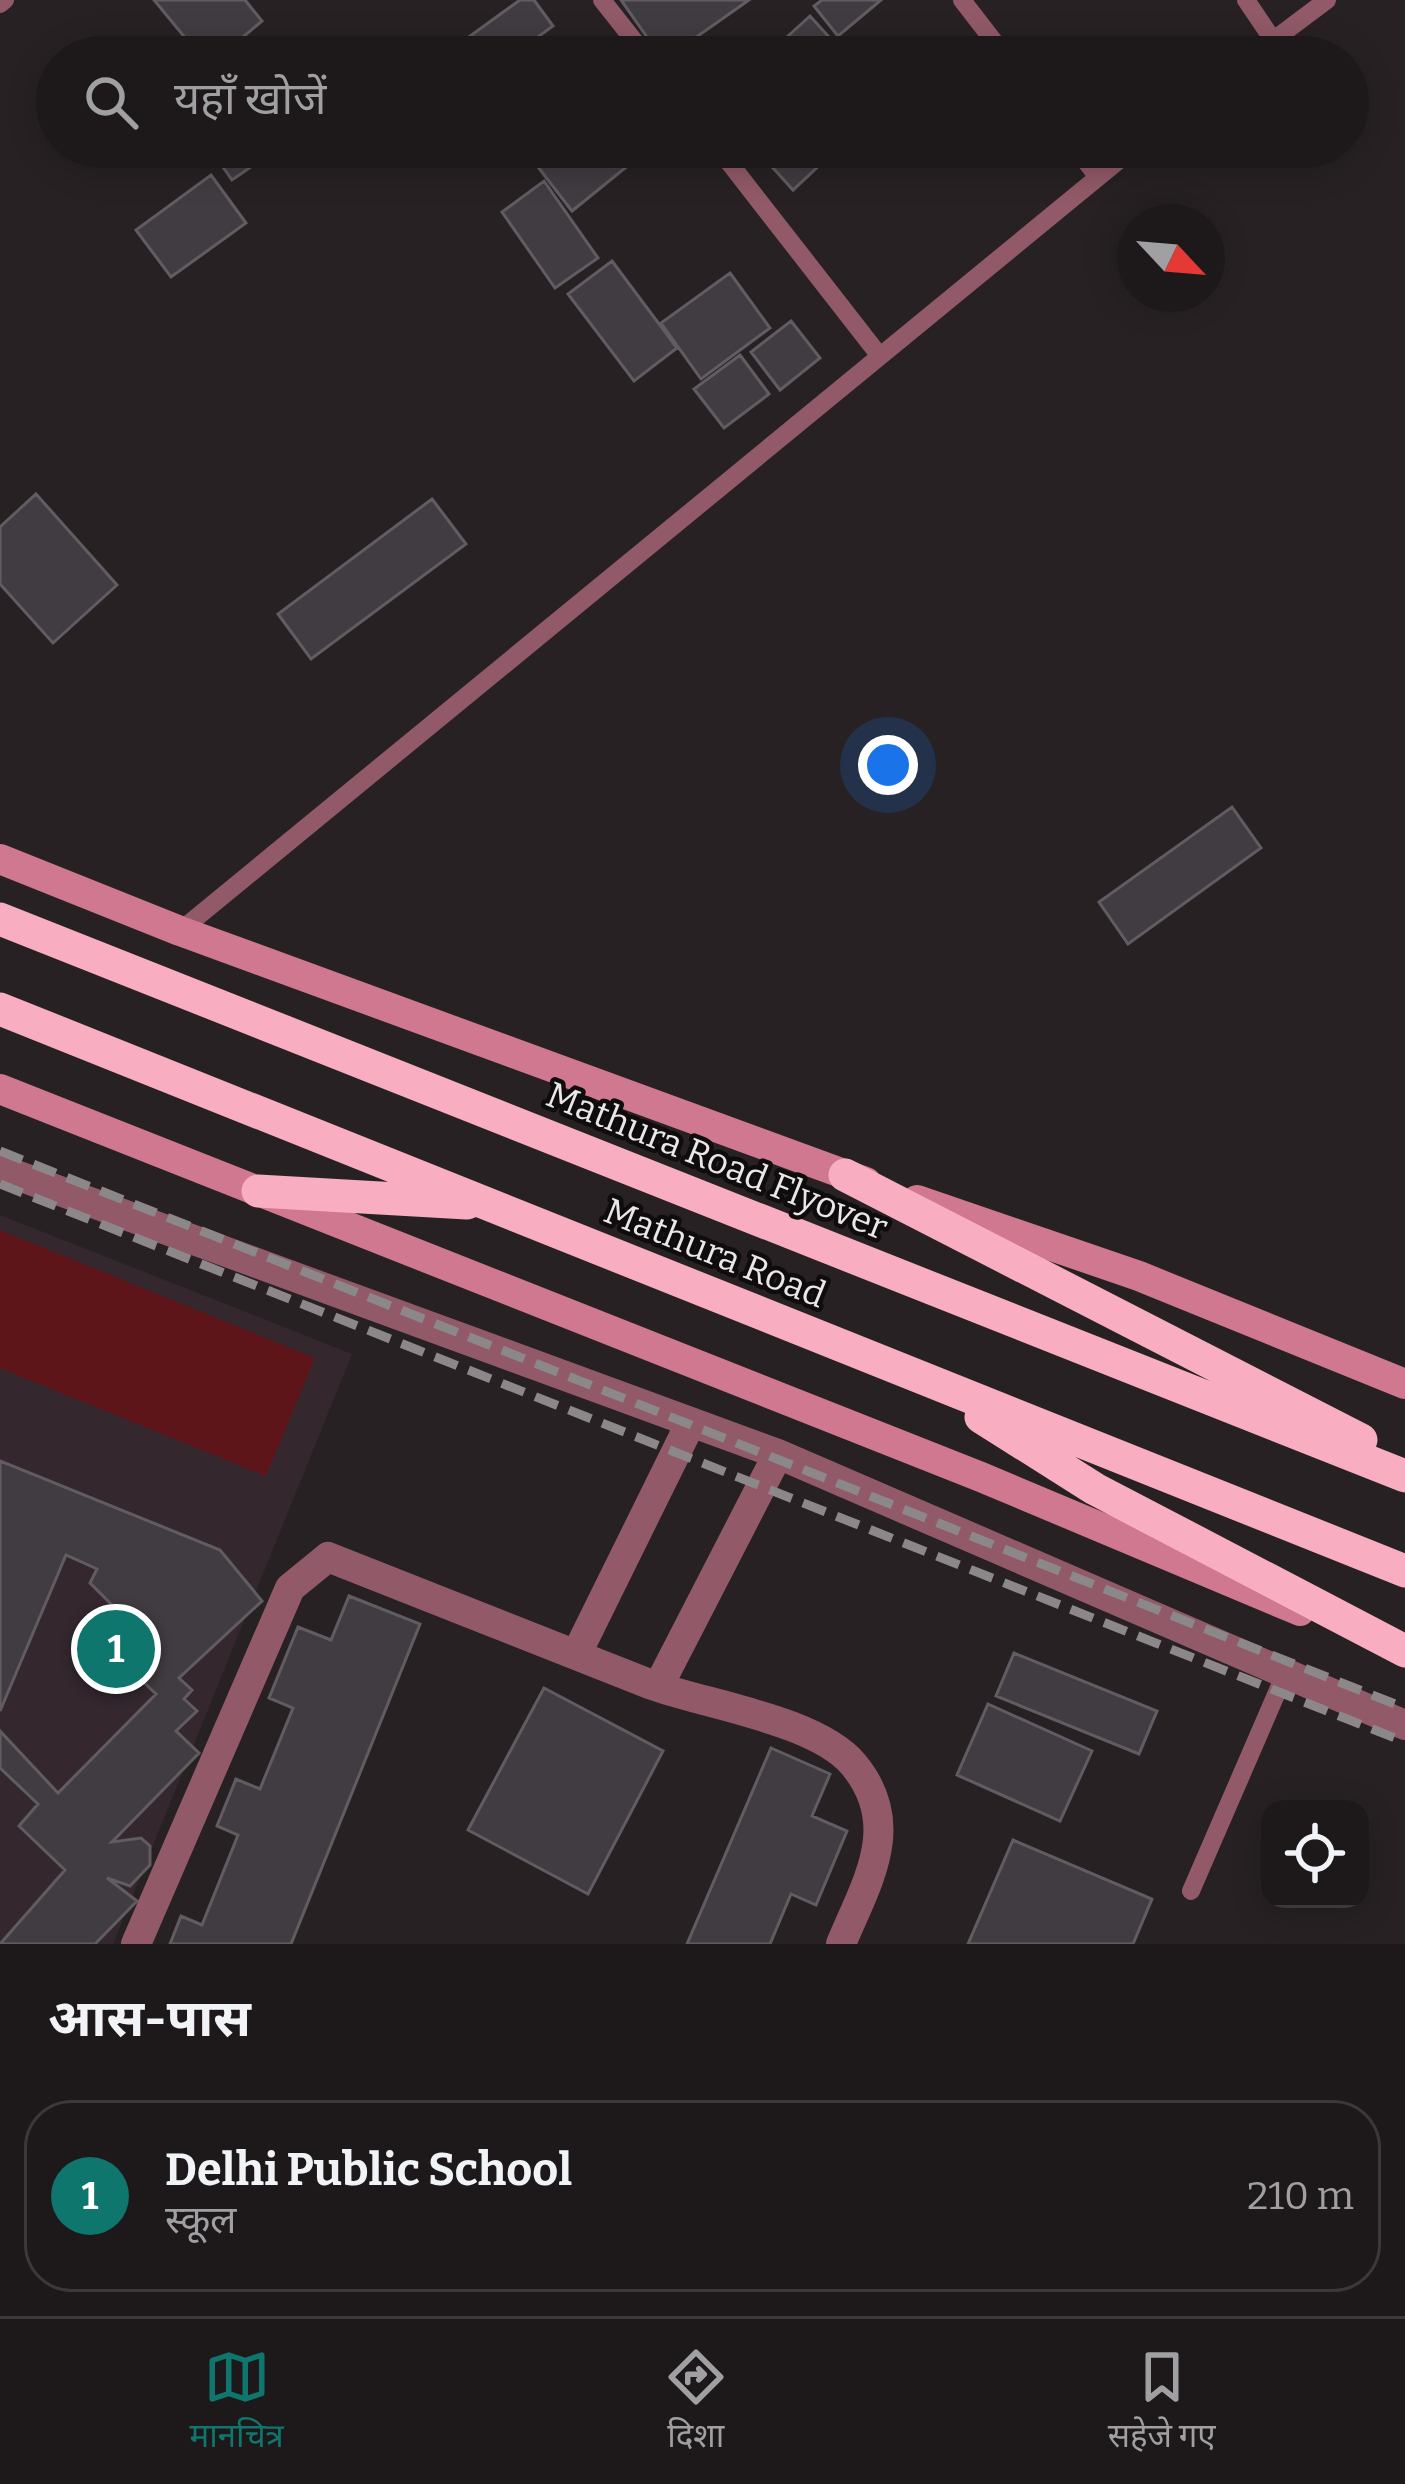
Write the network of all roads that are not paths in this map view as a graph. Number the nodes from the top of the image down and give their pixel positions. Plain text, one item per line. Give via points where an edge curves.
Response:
1 (602, 0) edge
2 (962, 0) edge
3 (1246, 0) edge
4 (1327, 0) edge
5 (630, 36) edge
6 (990, 36) edge
7 (1271, 36) edge
8 (1279, 36) edge
9 (733, 168) edge
10 (1091, 168) edge
11 (1107, 168) edge
12 (1097, 176) junction
13 (879, 355) junction
14 (0, 860) edge
15 (0, 920) edge
16 (180, 931) junction
17 (0, 1009) edge
18 (0, 1088) edge
19 (0, 1169) edge
20 (845, 1175) junction
21 (258, 1190) junction
22 (487, 1204) junction
23 (914, 1375) junction
24 (1405, 1384) edge
25 (691, 1423) junction
26 (778, 1454) junction
27 (1405, 1465) edge
28 (1405, 1475) edge
29 (1405, 1571) edge
30 (1405, 1653) edge
31 (576, 1655) junction
32 (1285, 1674) junction
33 (658, 1687) junction
34 (1405, 1726) edge
35 (1191, 1892) dead end
36 (136, 1944) edge
37 (842, 1944) edge

1 - 5 lane
2 - 6 lane
3 - 7 lane
4 - 8 lane
9 - 13 lane
10 - 12 lane
11 - 12 lane
12 - 13 lane
13 - 16 lane
14 - 16 main road
15 - 28 highway, Mathura Road Flyover
16 - 20 main road
17 - 22 highway
18 - 21 main road
19 - 25 street
20 - 24 main road via 1139,1276
20 - 27 highway
21 - 22 highway
21 - 30 main road
22 - 23 highway, Mathura Road
23 - 29 highway
23 - 30 highway via 1095,1490
25 - 26 street
25 - 31 street
26 - 32 street
26 - 33 street
31 - 33 street
31 - 36 street via 328,1557 290,1588
32 - 34 street
32 - 35 lane
33 - 37 street via 807,1733 853,1763 873,1798 882,1844

